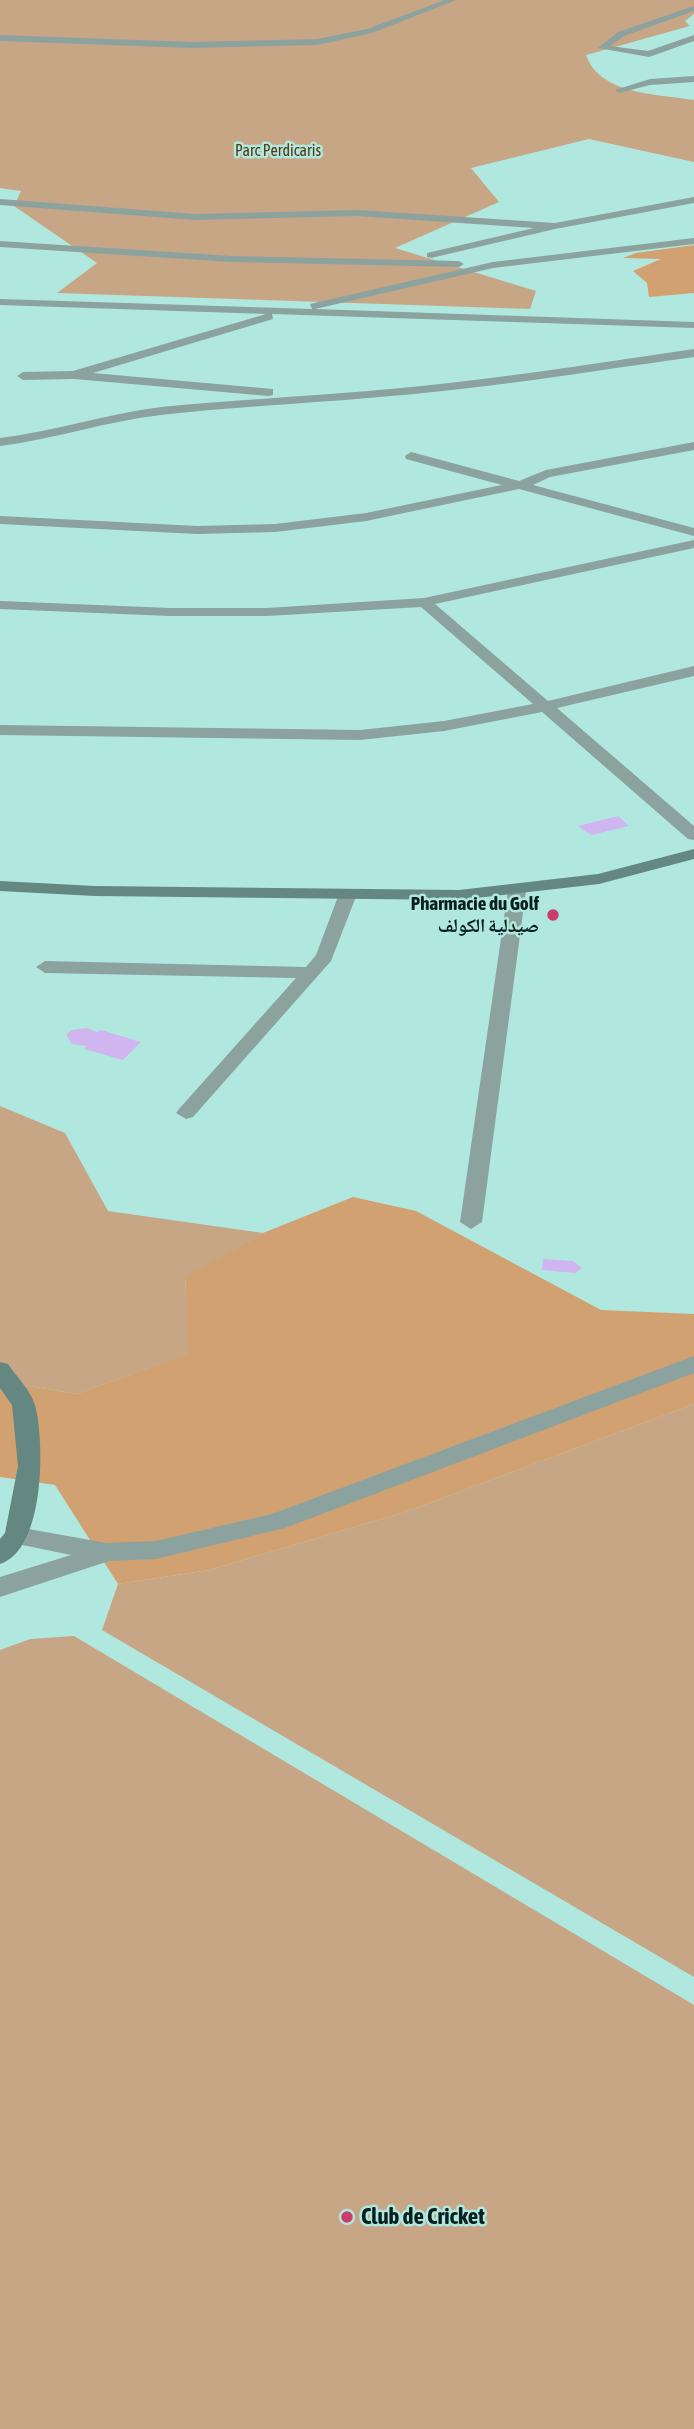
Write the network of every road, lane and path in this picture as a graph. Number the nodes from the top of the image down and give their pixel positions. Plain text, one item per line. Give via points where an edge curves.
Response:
1 (452, 0) edge
2 (694, 8) edge
3 (0, 38) edge
4 (694, 38) edge
5 (694, 79) edge
6 (619, 90) dead end
7 (694, 200) edge
8 (0, 202) edge
9 (555, 226) junction
10 (694, 241) edge
11 (0, 244) edge
12 (398, 263) junction
13 (492, 265) junction
14 (0, 302) edge
15 (285, 312) junction
16 (694, 325) edge
17 (694, 353) edge
18 (74, 375) junction
19 (23, 376) dead end
20 (320, 396) junction
21 (0, 442) edge
22 (694, 446) edge
23 (411, 456) dead end
24 (523, 484) junction
25 (0, 520) edge
26 (694, 532) edge
27 (694, 544) edge
28 (424, 602) junction
29 (0, 605) edge
30 (694, 671) edge
31 (545, 705) junction
32 (0, 730) edge
33 (694, 835) edge
34 (694, 854) edge
35 (0, 886) edge
36 (517, 890) junction
37 (348, 894) junction
38 (45, 967) dead end
39 (310, 973) junction
40 (186, 1113) dead end
41 (471, 1222) dead end
42 (694, 1364) edge
43 (0, 1370) edge
44 (17, 1536) junction
45 (107, 1552) junction
46 (0, 1555) edge
47 (0, 1587) edge

1 - 3 street via 369,32 317,42 173,45
2 - 4 street via 621,34 601,48 649,54
5 - 6 street
7 - 9 street
8 - 9 street via 195,217 357,213
9 - 12 street
10 - 13 street
11 - 12 street via 231,259
12 - 13 street
13 - 15 street
14 - 15 street
15 - 16 street
15 - 18 street
17 - 20 street via 514,379
18 - 19 street
18 - 20 street
20 - 21 street via 131,415
22 - 24 street via 546,474
23 - 24 street
24 - 25 street via 313,525 206,528
24 - 26 street
27 - 28 street
28 - 29 street via 239,612
28 - 31 street
30 - 31 street
31 - 32 street via 446,727 360,735
31 - 33 street
34 - 36 main road via 599,878
35 - 37 main road
36 - 37 main road via 459,895
36 - 41 street
37 - 39 street via 325,957
38 - 39 street
39 - 40 street
42 - 45 street via 276,1522 156,1550
43 - 44 main road via 23,1404 30,1466
44 - 45 street
44 - 46 main road
45 - 47 street

